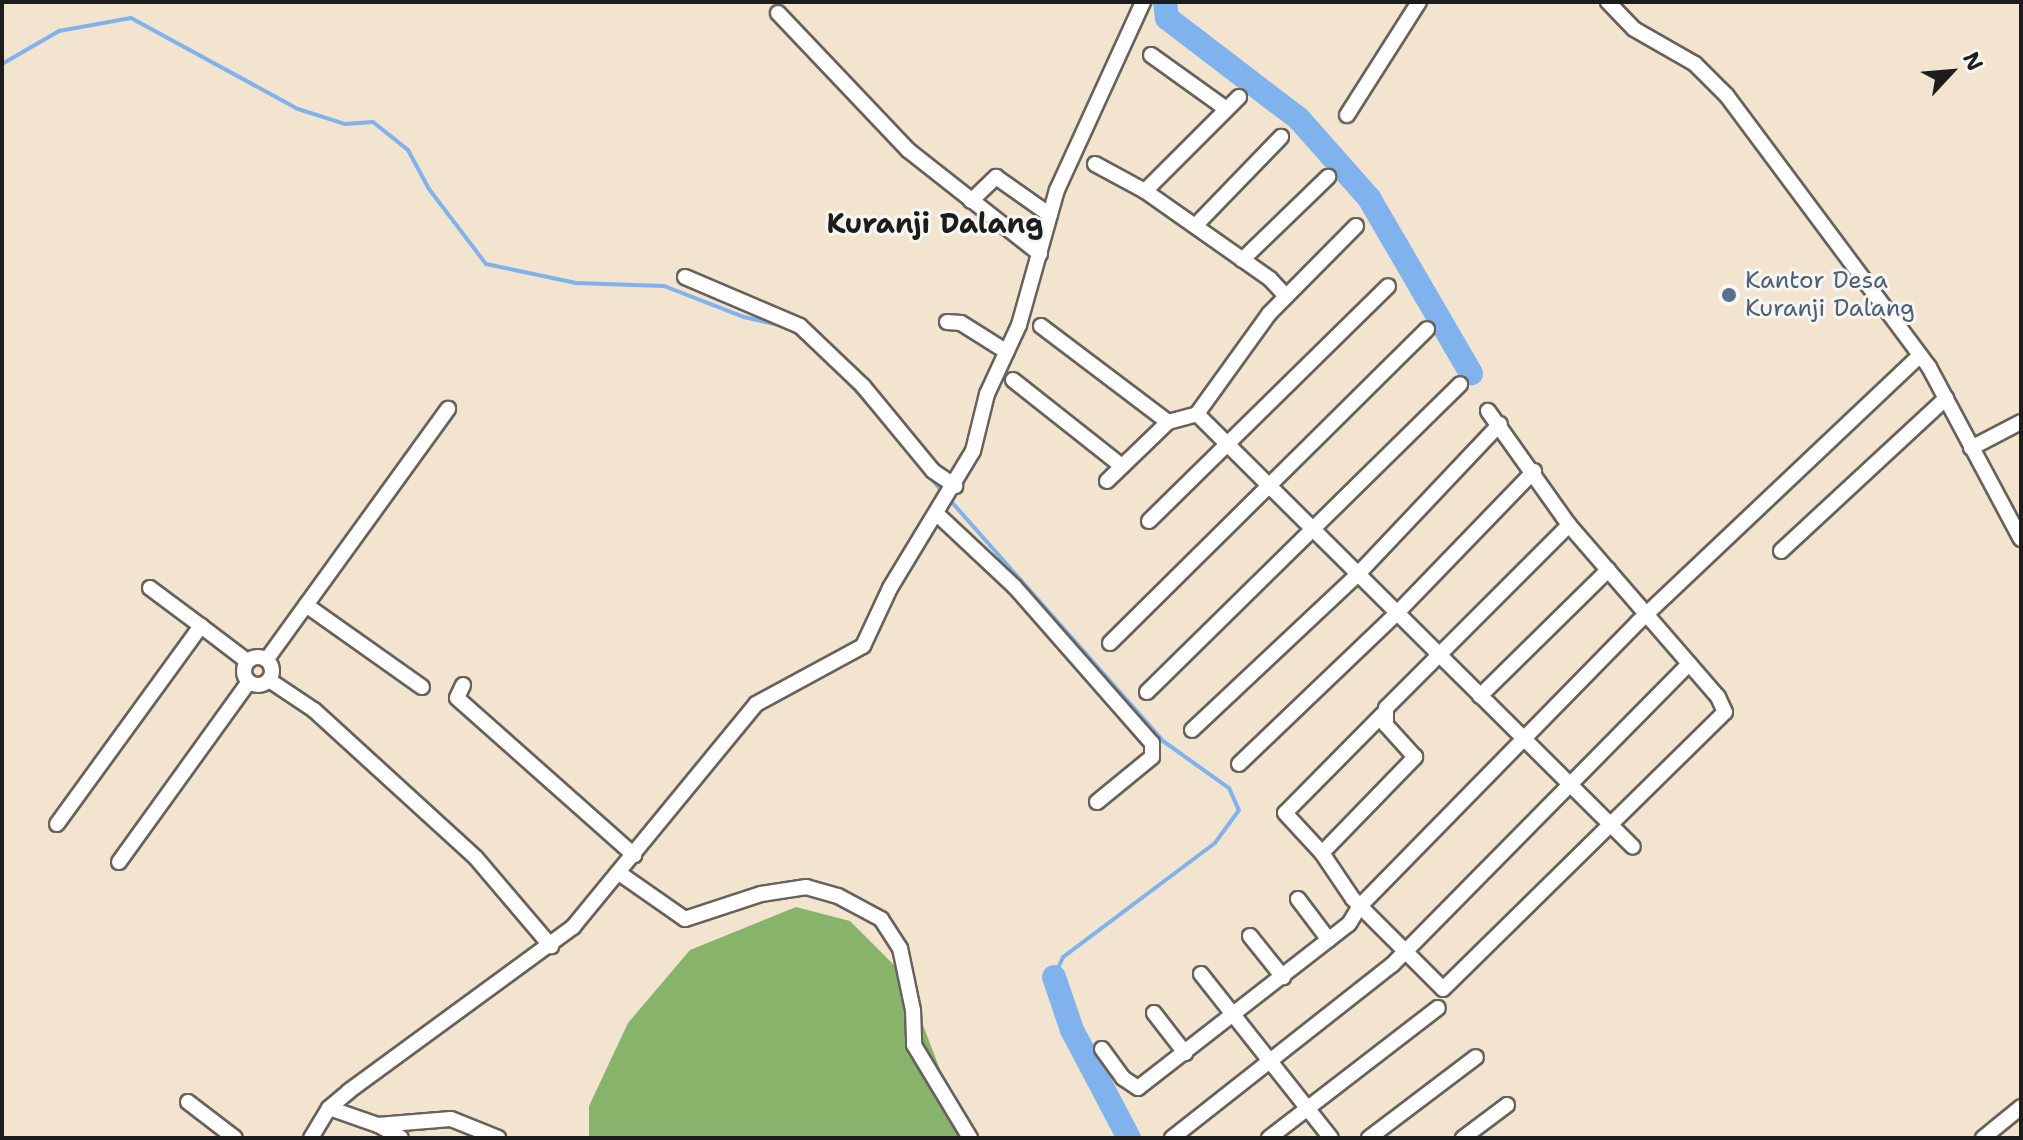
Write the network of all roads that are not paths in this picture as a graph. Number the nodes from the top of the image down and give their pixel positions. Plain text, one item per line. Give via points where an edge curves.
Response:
1 (1143, 2) edge
2 (1419, 2) edge
3 (1608, 2) edge
4 (778, 13) dead end
5 (1151, 55) dead end
6 (1239, 97) dead end
7 (1225, 108) junction
8 (1347, 115) dead end
9 (1281, 137) dead end
10 (1095, 164) dead end
11 (1328, 177) dead end
12 (1145, 191) junction
13 (971, 201) junction
14 (1050, 215) junction
15 (1195, 226) junction
16 (1356, 226) dead end
17 (1040, 254) junction
18 (1242, 260) junction
19 (685, 277) dead end
20 (1388, 286) dead end
21 (1286, 296) junction
22 (947, 322) dead end
23 (1041, 326) dead end
24 (1427, 329) dead end
25 (1007, 352) junction
26 (1920, 355) junction
27 (1013, 380) dead end
28 (1460, 384) dead end
29 (1946, 398) junction
30 (448, 409) dead end
31 (1488, 411) dead end
32 (1197, 414) junction
33 (1168, 422) junction
34 (2021, 422) edge
35 (1500, 424) junction
36 (1226, 443) junction
37 (1971, 448) junction
38 (1122, 466) junction
39 (1534, 471) junction
40 (1107, 481) dead end
41 (1271, 486) junction
42 (954, 488) junction
43 (942, 510) junction
44 (1149, 521) dead end
45 (1569, 525) junction
46 (1311, 526) junction
47 (2021, 539) edge
48 (1781, 551) dead end
49 (1608, 570) junction
50 (1359, 573) junction
51 (150, 588) dead end
52 (306, 605) junction
53 (1398, 612) junction
54 (1645, 614) junction
55 (201, 626) junction
56 (1110, 643) dead end
57 (1440, 653) junction
58 (267, 659) junction
59 (247, 661) junction
60 (1689, 664) junction
61 (269, 680) junction
62 (249, 682) junction
63 (463, 685) dead end
64 (422, 687) dead end
65 (1147, 692) dead end
66 (1480, 696) junction
67 (1383, 714) junction
68 (1192, 730) dead end
69 (1526, 738) junction
70 (1239, 764) dead end
71 (1568, 781) junction
72 (1097, 802) dead end
73 (1610, 823) junction
74 (57, 824) dead end
75 (1633, 847) dead end
76 (1322, 853) junction
77 (634, 855) junction
78 (119, 862) dead end
79 (619, 873) junction
80 (1298, 899) dead end
81 (1360, 906) junction
82 (1250, 936) dead end
83 (1329, 940) junction
84 (551, 946) junction
85 (1403, 951) junction
86 (1201, 974) dead end
87 (1283, 977) junction
88 (1438, 1008) dead end
89 (1154, 1013) dead end
90 (1236, 1015) junction
91 (1102, 1049) dead end
92 (1185, 1053) junction
93 (1476, 1057) dead end
94 (1272, 1060) junction
95 (188, 1102) dead end
96 (1507, 1105) dead end
97 (2021, 1107) edge
98 (329, 1108) junction
99 (1308, 1108) junction
100 (378, 1125) junction
101 (235, 1138) edge
102 (311, 1138) edge
103 (401, 1138) edge
104 (498, 1138) edge
105 (970, 1138) edge
106 (1172, 1138) edge
107 (1269, 1138) edge
108 (1331, 1138) edge
109 (1369, 1138) edge
110 (1463, 1138) edge
111 (1983, 1138) edge

1 - 14 street
2 - 8 street
3 - 26 street via 1634,29 1683,56 1717,84
4 - 13 street via 908,150
5 - 7 street
6 - 7 street
7 - 12 street
9 - 15 street
10 - 12 street
11 - 18 street
12 - 15 street
13 - 14 street via 996,177
13 - 17 street
14 - 17 street
15 - 18 street
16 - 21 street
17 - 25 street
18 - 21 street
19 - 42 street via 800,326 863,386 933,471
20 - 36 street
21 - 32 street
22 - 25 street via 961,323
23 - 33 street
24 - 41 street
25 - 42 street
26 - 29 street
26 - 54 street
27 - 38 street
28 - 46 street
29 - 37 street
29 - 48 street
30 - 52 street
31 - 35 street
32 - 33 street
32 - 36 street
33 - 38 street
34 - 37 street
35 - 39 street
35 - 50 street
36 - 41 street
36 - 44 street
37 - 47 street
38 - 40 street
39 - 45 street
39 - 53 street
41 - 46 street
41 - 56 street
42 - 43 street
43 - 72 street via 1152,743 1152,757
43 - 77 street via 890,588 863,646 756,704
45 - 49 street
45 - 57 street
46 - 50 street
46 - 65 street
49 - 54 street
49 - 66 street
50 - 53 street
50 - 68 street
51 - 55 street
52 - 58 street
52 - 64 street
53 - 57 street
53 - 70 street
54 - 60 street
54 - 69 street
55 - 59 street
55 - 74 street
57 - 66 street
57 - 67 street
58 - 59 street via 256,656
58 - 61 street via 272,669
59 - 62 street via 243,672
60 - 71 street
60 - 73 street via 1725,704 1725,712
61 - 62 street
61 - 84 street via 314,710 476,858
62 - 78 street
63 - 77 street via 457,698
66 - 69 street
67 - 76 street via 1415,757
67 - 76 street via 1285,813
69 - 71 street
69 - 81 street
71 - 73 street
71 - 85 street
73 - 75 street
73 - 85 street via 1446,988 1437,986
76 - 81 street
77 - 79 street
79 - 84 street
79 - 105 street via 685,919 761,894 806,887 838,896 881,919 900,948 913,1010 914,1045
80 - 83 street
81 - 83 street
81 - 85 street
82 - 87 street
83 - 87 street
84 - 98 street
85 - 94 street
86 - 90 street
87 - 90 street
88 - 99 street
89 - 92 street
90 - 92 street
90 - 94 street
91 - 92 street via 1123,1078 1138,1088
93 - 109 street
94 - 99 street
94 - 106 street
95 - 101 street
96 - 110 street
97 - 111 street
98 - 100 street
98 - 102 street
99 - 107 street
99 - 108 street
100 - 103 street
100 - 104 street via 451,1119

